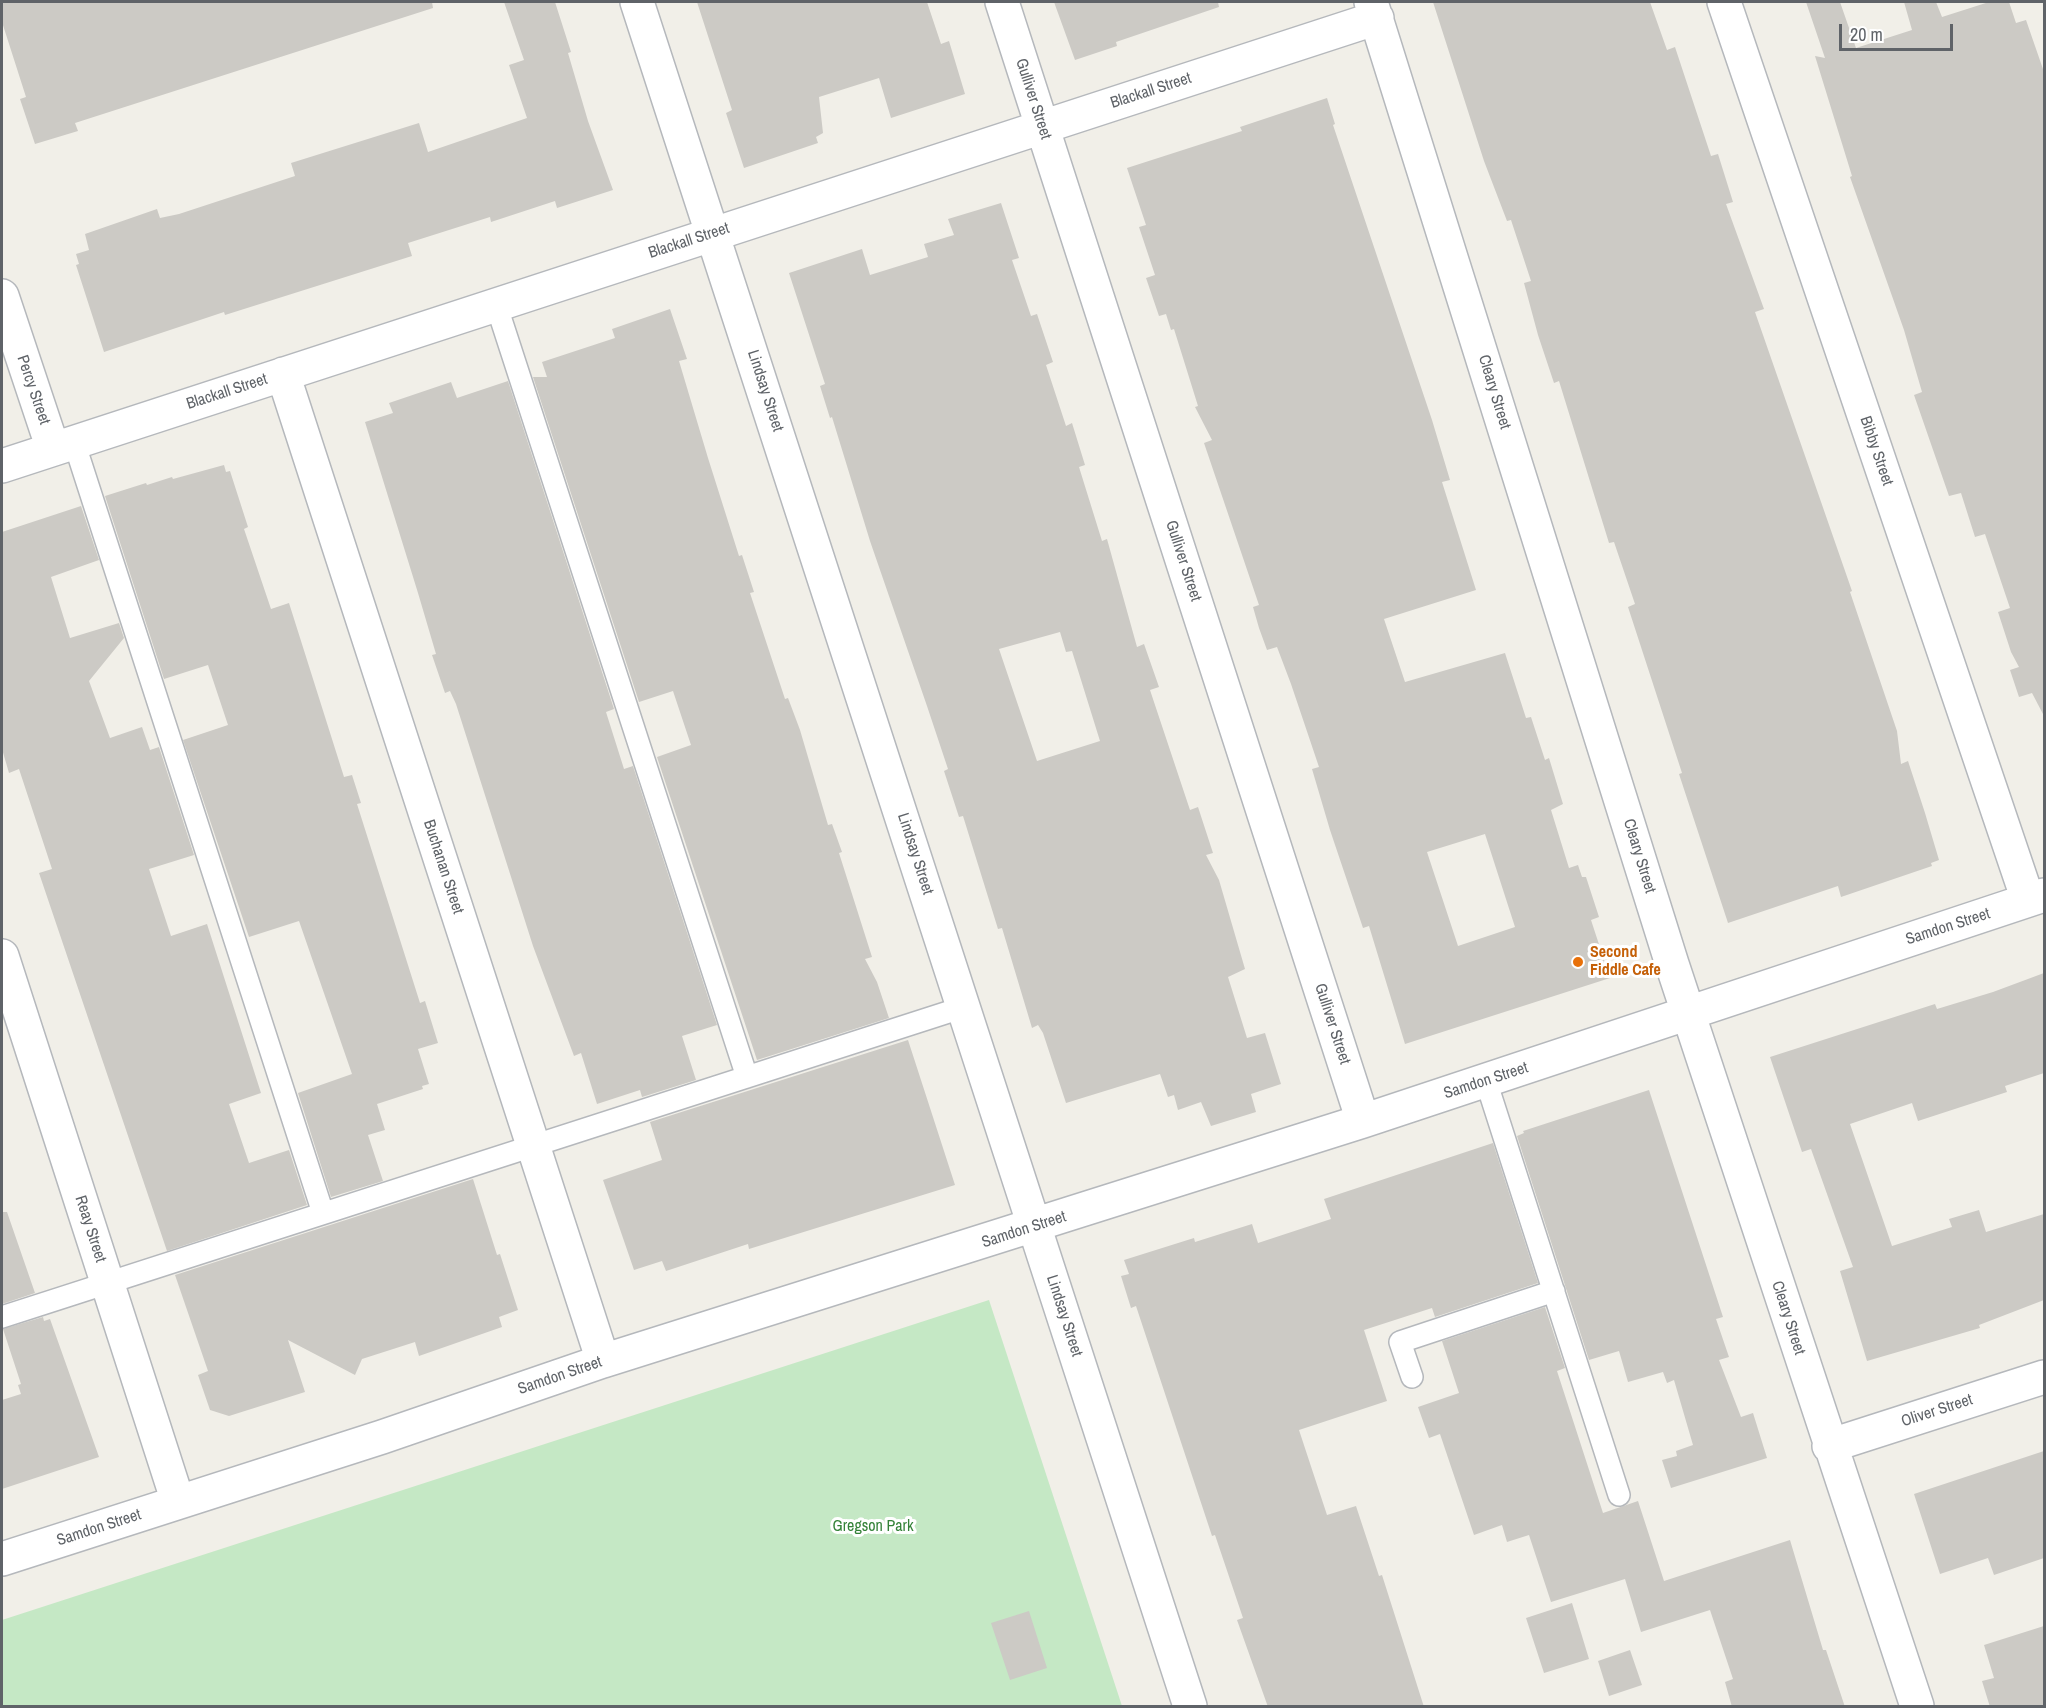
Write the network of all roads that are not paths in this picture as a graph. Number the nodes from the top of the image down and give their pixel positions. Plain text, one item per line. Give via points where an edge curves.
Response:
1 (637, 2) edge
2 (1002, 2) edge
3 (1724, 2) edge
4 (1374, 10) edge
5 (1042, 126) junction
6 (714, 233) junction
7 (2, 297) edge
8 (496, 304) junction
9 (283, 374) junction
10 (63, 446) junction
11 (2, 466) edge
12 (2036, 898) edge
13 (2, 956) edge
14 (964, 1007) junction
15 (1689, 1013) junction
16 (747, 1077) junction
17 (1486, 1081) junction
18 (1364, 1121) junction
19 (533, 1146) junction
20 (323, 1213) junction
21 (1036, 1227) junction
22 (107, 1282) junction
23 (1554, 1291) junction
24 (2, 1317) edge
25 (603, 1361) junction
26 (1412, 1377) dead end
27 (2044, 1377) edge
28 (1829, 1446) junction
29 (1619, 1495) dead end
30 (178, 1502) junction
31 (2, 1559) edge
32 (1190, 1707) edge
33 (1917, 1707) edge

1 - 6 street, Lindsay Street
2 - 5 street, Gulliver Street
3 - 12 street, Bibby Street
4 - 5 street, Blackall Street
4 - 15 street, Cleary Street
5 - 6 street, Blackall Street
5 - 18 street, Gulliver Street
6 - 8 street, Blackall Street
6 - 14 street, Lindsay Street
7 - 10 street, Percy Street
8 - 9 street, Blackall Street
8 - 16 lane
9 - 10 street, Blackall Street
9 - 19 street, Buchanan Street
10 - 11 street, Blackall Street
10 - 20 lane
12 - 15 street, Samdon Street
13 - 22 street, Reay Street
14 - 16 lane
14 - 21 street, Lindsay Street
15 - 17 street, Samdon Street
15 - 28 street, Cleary Street
16 - 19 lane
17 - 18 street, Samdon Street
17 - 23 lane
18 - 21 street, Samdon Street
19 - 20 lane
19 - 25 street, Buchanan Street
20 - 22 lane
21 - 25 street, Samdon Street
21 - 32 street, Lindsay Street
22 - 24 lane
22 - 30 street, Reay Street
23 - 26 lane via 1400,1342
23 - 29 lane
25 - 30 street, Samdon Street
27 - 28 street, Oliver Street
28 - 33 street, Cleary Street
30 - 31 street, Samdon Street

